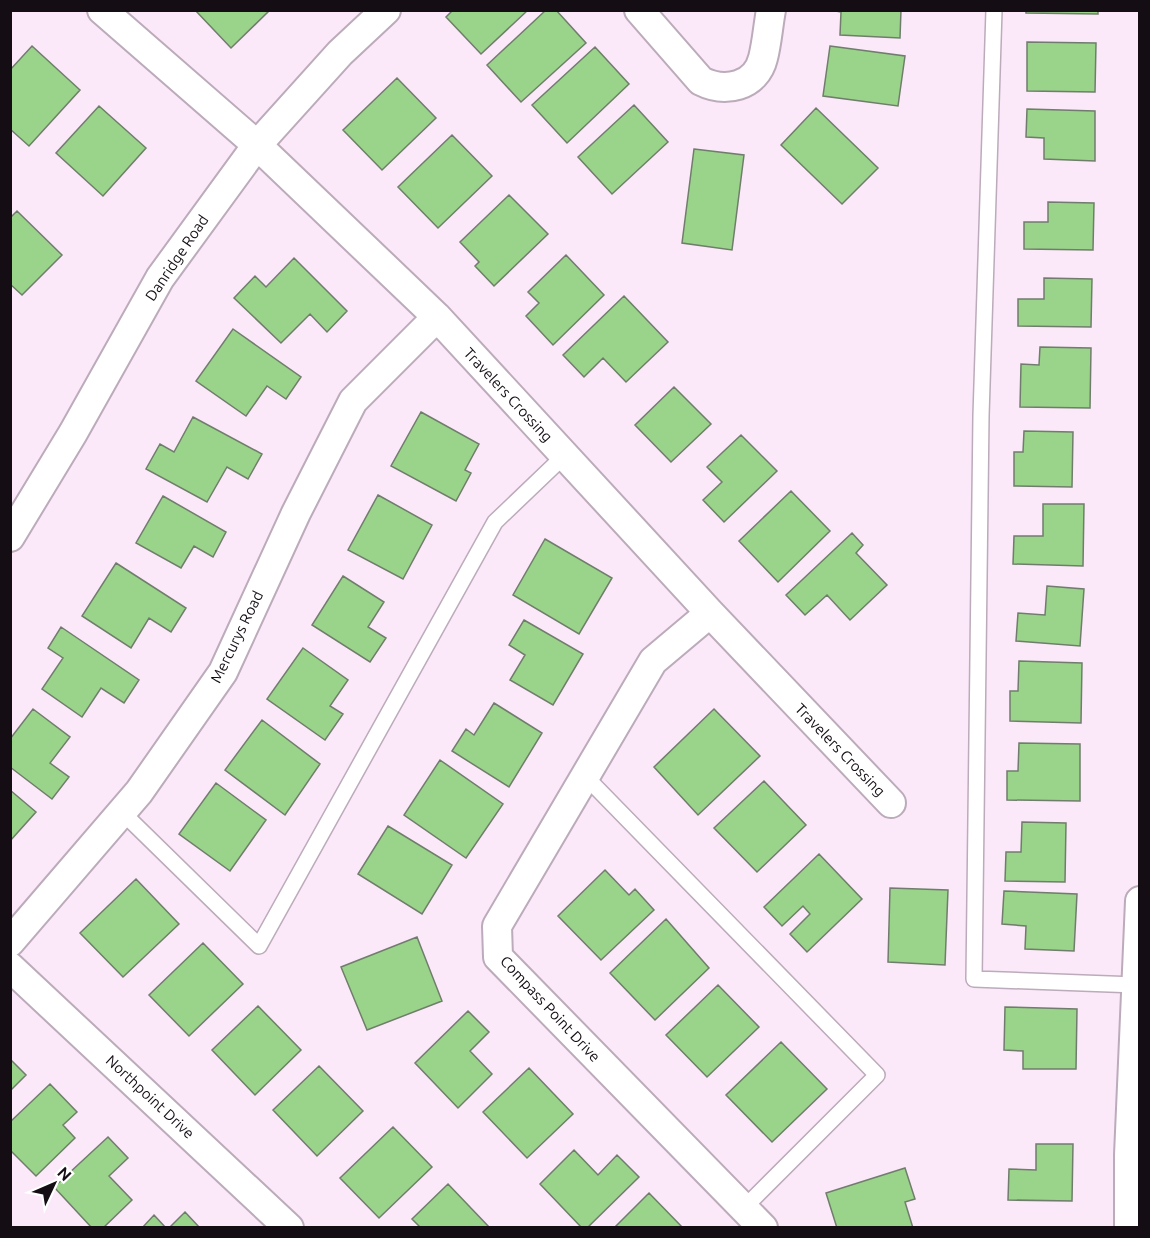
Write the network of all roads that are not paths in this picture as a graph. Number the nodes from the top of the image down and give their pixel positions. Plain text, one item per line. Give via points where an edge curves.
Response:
1 (102, 10) edge
2 (386, 10) edge
3 (639, 10) edge
4 (771, 10) edge
5 (994, 10) edge
6 (257, 145) junction
7 (437, 317) junction
8 (564, 456) junction
9 (10, 537) edge
10 (710, 613) junction
11 (585, 776) junction
12 (891, 803) dead end
13 (122, 812) junction
14 (1140, 901) edge
15 (10, 942) edge
16 (10, 967) edge
17 (1136, 985) junction
18 (753, 1218) edge
19 (289, 1227) edge
20 (1129, 1227) edge

1 - 6 street, Travelers Crossing
2 - 6 street, Danridge Road via 340,53
3 - 4 street via 701,81 726,88 749,80 758,70
5 - 17 lane via 981,416 974,979
6 - 7 street, Travelers Crossing
6 - 9 street, Danridge Road via 160,278
7 - 8 street, Travelers Crossing
7 - 13 street, Mercurys Road via 353,401 223,672
8 - 10 street, Travelers Crossing
8 - 13 lane via 495,522 260,946
10 - 11 street, Compass Point Drive via 653,661
10 - 12 street, Travelers Crossing
11 - 18 street, Compass Point Drive via 497,926 498,957
11 - 18 lane via 877,1075
13 - 15 street, Mercurys Road
14 - 17 street
16 - 19 street, Northpoint Drive
17 - 20 street

